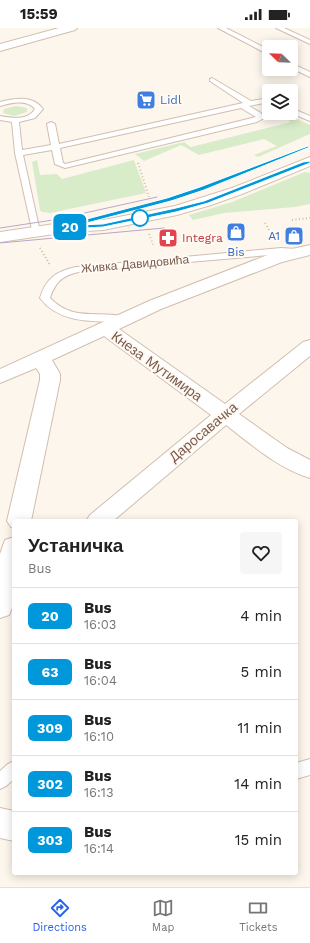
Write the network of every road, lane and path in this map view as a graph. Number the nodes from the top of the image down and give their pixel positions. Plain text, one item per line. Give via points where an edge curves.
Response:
1 (221, 28) edge
2 (279, 28) edge
3 (64, 29) edge
4 (310, 42) edge
5 (0, 48) edge
6 (262, 49) edge
7 (298, 69) edge
8 (310, 75) edge
9 (212, 80) dead end
10 (262, 101) edge
11 (0, 104) edge
12 (246, 104) junction
13 (298, 113) edge
14 (0, 118) edge
15 (310, 119) edge
16 (16, 120) junction
17 (51, 124) dead end
18 (55, 147) junction
19 (310, 147) edge
20 (19, 153) junction
21 (308, 162) edge
22 (147, 190) dead end
23 (149, 197) dead end
24 (310, 218) edge
25 (292, 220) dead end
26 (265, 223) dead end
27 (68, 227) junction
28 (150, 236) dead end
29 (0, 237) edge
30 (37, 238) junction
31 (275, 241) dead end
32 (305, 251) edge
33 (155, 252) dead end
34 (56, 277) junction
35 (123, 319) junction
36 (105, 328) junction
37 (310, 346) edge
38 (40, 359) junction
39 (0, 377) edge
40 (224, 415) junction
41 (310, 470) edge
42 (20, 519) edge
43 (100, 519) edge
44 (12, 558) edge
45 (6, 595) edge
46 (310, 766) edge
47 (298, 770) edge
48 (12, 771) edge
49 (0, 781) edge
50 (0, 824) edge
51 (12, 826) edge

1 - 6 lane
2 - 4 lane
3 - 5 street
7 - 8 lane
9 - 12 lane
10 - 12 lane
11 - 16 lane via 22,101 38,106 35,115
12 - 18 lane
12 - 18 lane via 260,118 65,166 59,164
13 - 15 lane
14 - 16 lane
16 - 20 lane
17 - 18 lane
18 - 20 lane
19 - 27 street via 169,199
20 - 30 lane
21 - 27 street via 206,202 118,223
22 - 23 path
24 - 25 path
26 - 31 path
27 - 30 street
28 - 33 path
29 - 30 street
30 - 34 path
32 - 34 lane, Живка Давидовића via 93,266 64,272
32 - 35 street, Живка Давидовића via 248,268
34 - 35 lane, Живка Давидовића via 50,283 45,298 50,305 72,315
35 - 36 street, Живка Давидовића
36 - 38 street, Живка Давидовића
36 - 40 street, Кнеза Мутимира
37 - 40 street, Даросавачка
38 - 39 street, Живка Давидовића
38 - 42 street via 50,374 50,380
40 - 41 street, Кнеза Мутимира via 278,453
40 - 43 street, Даросавачка
44 - 45 street
46 - 47 lane
48 - 49 lane
50 - 51 street

